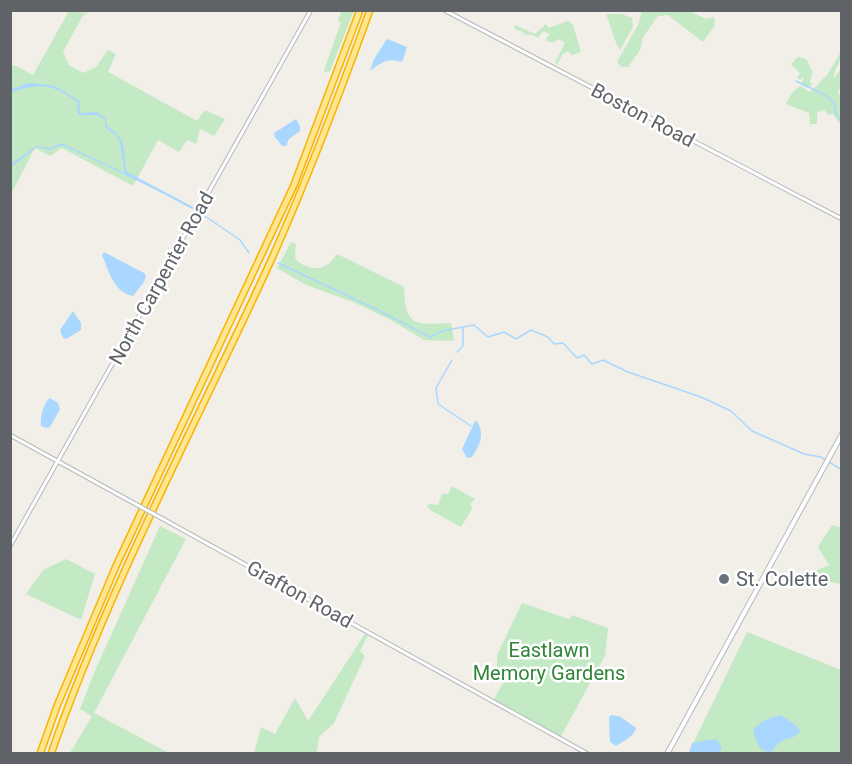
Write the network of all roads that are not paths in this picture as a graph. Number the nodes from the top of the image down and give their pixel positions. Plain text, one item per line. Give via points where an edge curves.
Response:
1 (311, 10) edge
2 (360, 10) edge
3 (370, 10) edge
4 (444, 10) edge
5 (842, 219) edge
6 (842, 434) edge
7 (10, 435) edge
8 (58, 461) junction
9 (10, 546) edge
10 (40, 753) edge
11 (51, 753) edge
12 (588, 753) edge
13 (667, 753) edge

1 - 8 street, North Carpenter Road
2 - 10 highway via 294,185 116,566
3 - 11 highway via 274,254 137,541
4 - 5 street, Boston Road
6 - 13 main road
7 - 8 street, Grafton Road
8 - 9 street, North Carpenter Road
8 - 12 street, Grafton Road, bridge

